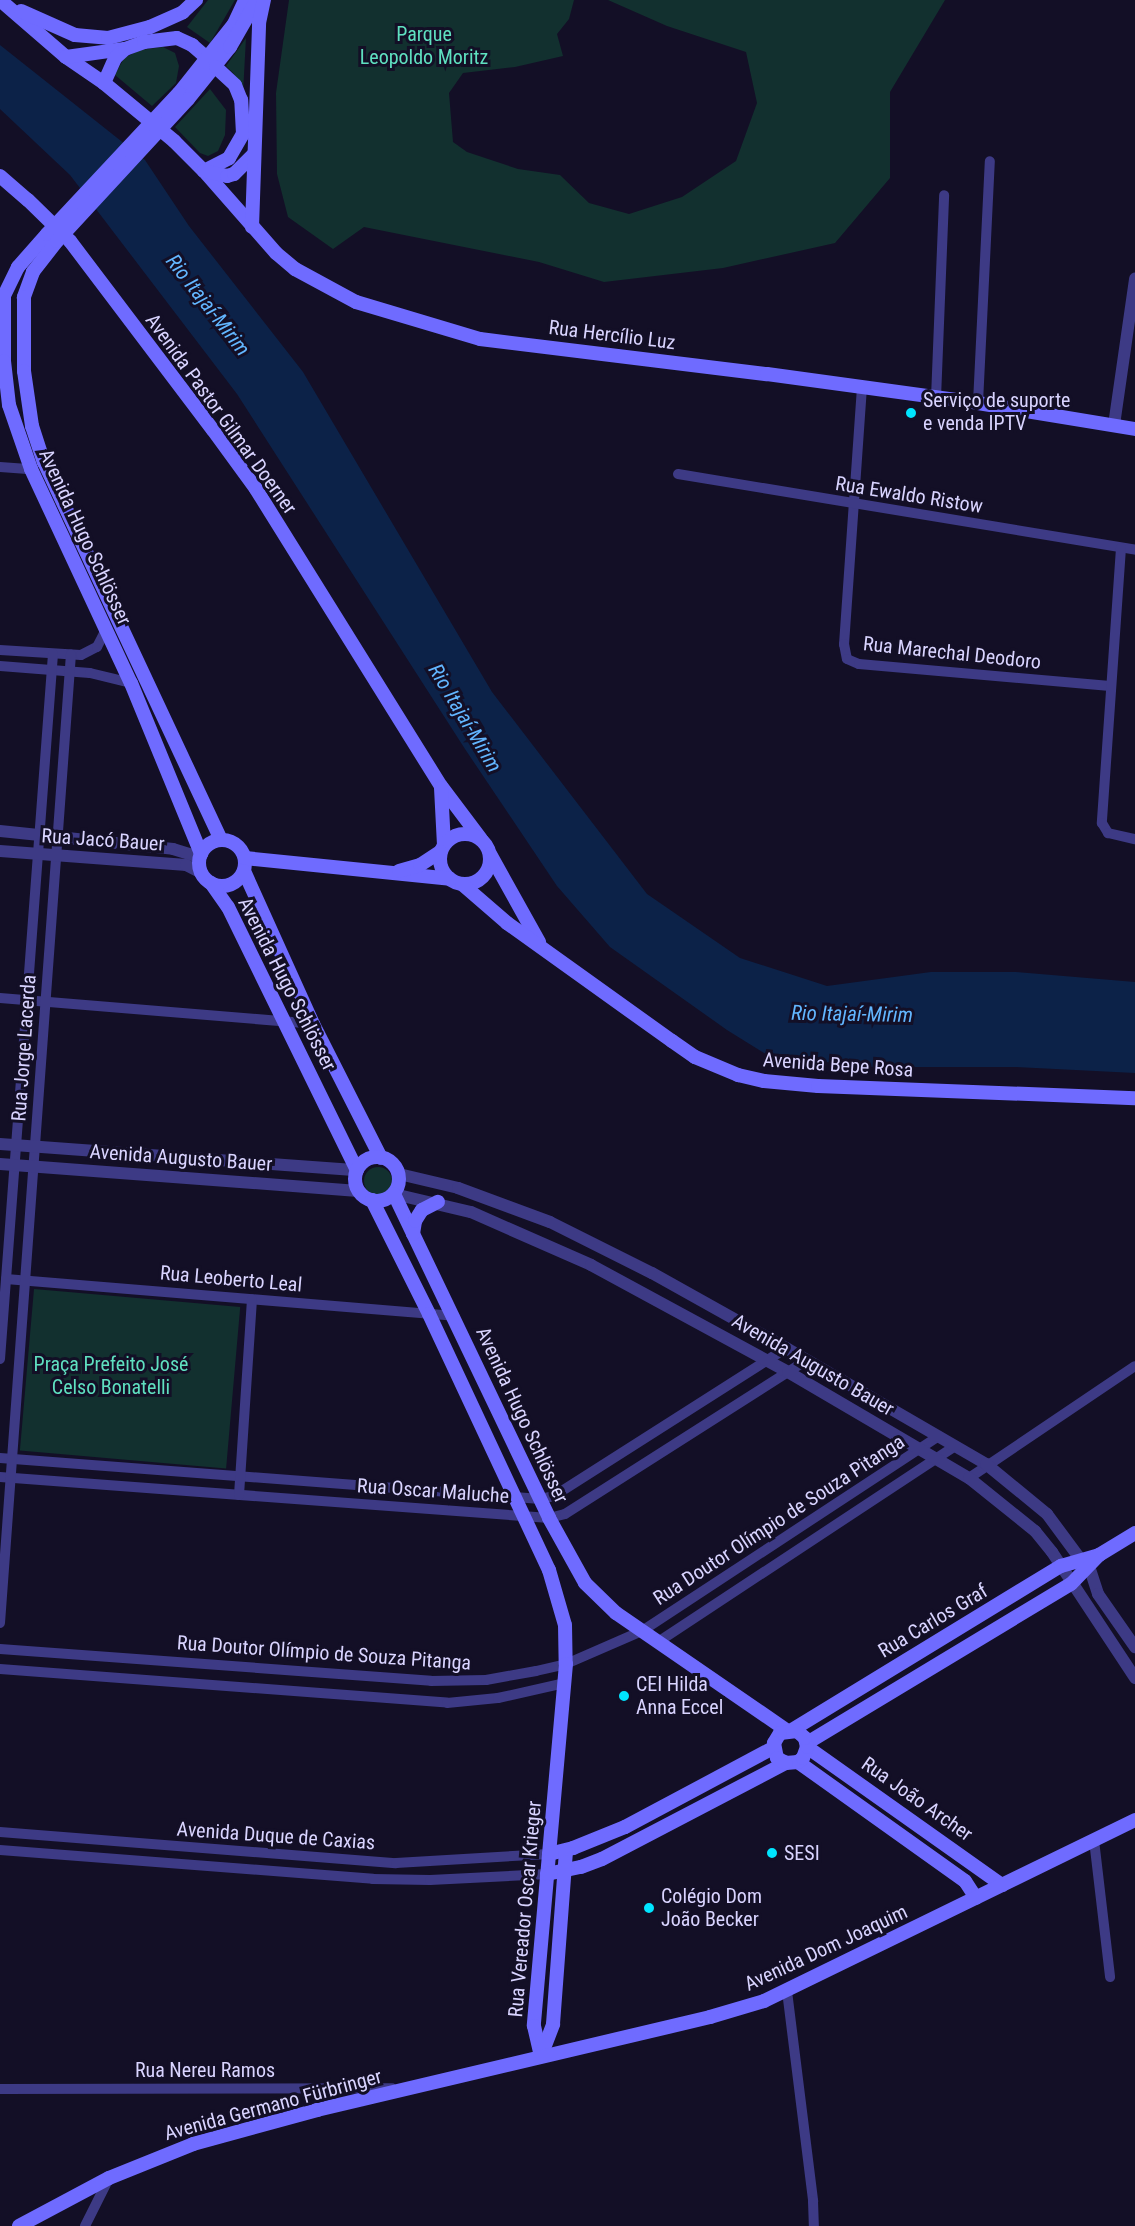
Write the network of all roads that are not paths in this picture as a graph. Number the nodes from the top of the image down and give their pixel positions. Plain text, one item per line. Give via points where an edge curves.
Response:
1 (196, 0) edge
2 (245, 0) edge
3 (257, 0) edge
4 (264, 0) edge
5 (4, 3) edge
6 (75, 35) junction
7 (125, 49) junction
8 (66, 57) junction
9 (212, 63) junction
10 (104, 83) junction
11 (253, 155) junction
12 (990, 161) dead end
13 (204, 171) junction
14 (0, 176) edge
15 (944, 195) dead end
16 (252, 227) junction
17 (52, 237) junction
18 (1135, 279) edge
19 (2, 301) edge
20 (862, 387) junction
21 (936, 398) junction
22 (978, 403) junction
23 (1113, 425) junction
24 (1135, 429) edge
25 (0, 467) edge
26 (31, 469) junction
27 (678, 474) dead end
28 (853, 504) junction
29 (1121, 548) junction
30 (1135, 550) edge
31 (106, 629) junction
32 (0, 650) edge
33 (53, 654) junction
34 (71, 655) junction
35 (0, 666) edge
36 (52, 670) junction
37 (70, 671) junction
38 (131, 684) junction
39 (1110, 686) junction
40 (441, 786) junction
41 (0, 831) edge
42 (39, 835) junction
43 (57, 836) junction
44 (481, 839) junction
45 (1135, 839) edge
46 (221, 840) junction
47 (442, 849) junction
48 (0, 851) edge
49 (489, 853) junction
50 (38, 854) junction
51 (56, 856) junction
52 (200, 856) junction
53 (245, 865) junction
54 (391, 873) junction
55 (206, 878) junction
56 (456, 882) junction
57 (542, 946) junction
58 (0, 998) edge
59 (27, 1000) junction
60 (45, 1002) junction
61 (286, 1021) junction
62 (313, 1024) junction
63 (1135, 1098) edge
64 (0, 1144) edge
65 (16, 1146) junction
66 (35, 1147) junction
67 (192, 1158) junction
68 (381, 1158) junction
69 (0, 1164) edge
70 (15, 1165) junction
71 (33, 1167) junction
72 (357, 1170) junction
73 (399, 1174) junction
74 (191, 1178) junction
75 (358, 1191) junction
76 (393, 1194) junction
77 (372, 1200) junction
78 (438, 1202) junction
79 (550, 1222) junction
80 (413, 1234) junction
81 (542, 1241) junction
82 (652, 1273) junction
83 (6, 1279) junction
84 (25, 1281) junction
85 (643, 1291) junction
86 (252, 1299) junction
87 (429, 1314) junction
88 (454, 1316) junction
89 (786, 1347) junction
90 (0, 1359) edge
91 (765, 1360) junction
92 (807, 1360) junction
93 (1135, 1366) edge
94 (788, 1372) junction
95 (653, 1433) junction
96 (939, 1436) junction
97 (955, 1446) junction
98 (920, 1448) junction
99 (664, 1451) junction
100 (0, 1458) edge
101 (937, 1458) junction
102 (12, 1459) junction
103 (61, 1463) junction
104 (986, 1464) junction
105 (240, 1476) junction
106 (5, 1477) edge
107 (969, 1478) junction
108 (60, 1481) junction
109 (347, 1484) junction
110 (238, 1494) junction
111 (514, 1497) junction
112 (540, 1499) junction
113 (346, 1503) junction
114 (524, 1516) junction
115 (549, 1518) junction
116 (812, 1520) junction
117 (1135, 1533) edge
118 (822, 1534) junction
119 (1085, 1563) junction
120 (1060, 1566) junction
121 (738, 1568) junction
122 (749, 1582) junction
123 (1071, 1584) junction
124 (1004, 1601) junction
125 (1015, 1618) junction
126 (0, 1623) edge
127 (642, 1631) junction
128 (658, 1642) junction
129 (1135, 1647) edge
130 (0, 1648) edge
131 (918, 1653) junction
132 (146, 1660) junction
133 (566, 1664) junction
134 (0, 1669) edge
135 (282, 1670) junction
136 (927, 1670) junction
137 (1135, 1678) edge
138 (145, 1680) junction
139 (404, 1680) junction
140 (564, 1683) junction
141 (280, 1691) junction
142 (402, 1700) junction
143 (789, 1730) junction
144 (807, 1745) junction
145 (773, 1748) junction
146 (792, 1763) junction
147 (671, 1802) junction
148 (680, 1819) junction
149 (1135, 1820) edge
150 (0, 1832) edge
151 (95, 1839) junction
152 (1094, 1840) junction
153 (0, 1850) edge
154 (566, 1851) junction
155 (257, 1852) junction
156 (549, 1854) junction
157 (94, 1858) junction
158 (396, 1863) junction
159 (256, 1870) junction
160 (565, 1871) junction
161 (547, 1874) junction
162 (396, 1880) junction
163 (1002, 1885) junction
164 (976, 1898) junction
165 (1110, 1977) dead end
166 (787, 1991) junction
167 (541, 2056) junction
168 (411, 2088) junction
169 (0, 2089) edge
170 (109, 2178) junction
171 (815, 2223) edge
172 (19, 2226) edge
173 (85, 2226) edge

1 - 6 main road via 183,12 123,35
2 - 9 main road
3 - 9 main road
4 - 11 main road via 259,23
5 - 6 main road
5 - 8 main road, Rua Hercílio Luz
6 - 8 main road
7 - 8 main road
7 - 9 main road via 177,38 192,45
7 - 10 main road via 115,58
8 - 10 main road, Rua Hercílio Luz
9 - 13 main road via 235,85 242,100 243,134 229,158
9 - 17 main road, bridge
10 - 13 main road, Rua Hercílio Luz
11 - 13 main road via 234,174
11 - 16 main road
12 - 22 street
13 - 16 main road, Rua Hercílio Luz
14 - 40 main road, Avenida Pastor Gilmar Doerner via 70,242 231,454
15 - 21 street
16 - 20 main road, Rua Hercílio Luz via 296,269 338,294 465,335
17 - 19 main road, Avenida Hugo Schlösser via 18,267
17 - 46 main road, Avenida Hugo Schlösser via 24,297 24,371 32,426 44,462
18 - 23 street
19 - 26 main road, Avenida Hugo Schlösser via 9,405
20 - 21 main road, Rua Hercílio Luz
20 - 28 street, Rua Marechal Deodoro
21 - 22 main road, Rua Hercílio Luz
22 - 23 main road, Rua Hercílio Luz
23 - 24 main road, Rua Hercílio Luz
25 - 26 street
26 - 31 main road, Avenida Hugo Schlösser
27 - 28 street, Rua Ewaldo Ristow
28 - 29 street, Rua Ewaldo Ristow
28 - 39 street, Rua Marechal Deodoro via 844,644 847,659 859,664
29 - 30 street, Rua Ewaldo Ristow
29 - 39 street
31 - 34 street via 97,647 89,653
31 - 38 main road, Avenida Hugo Schlösser
32 - 33 street
33 - 34 street
33 - 36 street, Rua Jorge Lacerda
34 - 37 street, Rua Jorge Lacerda
35 - 36 street
36 - 37 street
36 - 42 street, Rua Jorge Lacerda
37 - 38 street
37 - 43 street, Rua Jorge Lacerda
38 - 52 main road, Avenida Hugo Schlösser
39 - 45 street via 1102,823 1108,833
40 - 44 main road, Avenida Pastor Gilmar Doerner
40 - 47 main road, Avenida Pastor Gilmar Doerner
41 - 42 street, Rua Jacó Bauer
42 - 43 street, Rua Jacó Bauer
42 - 50 street, Rua Jorge Lacerda
43 - 51 street, Rua Jorge Lacerda
43 - 52 street, Rua Jacó Bauer via 173,849
44 - 47 main road via 457,835
44 - 49 main road
46 - 52 main road via 209,844
46 - 53 main road via 234,843
47 - 54 main road via 420,865
47 - 56 main road via 441,867
48 - 50 street, Rua Jacó Bauer
49 - 56 main road via 489,867 481,878
49 - 57 main road, Avenida Bepe Rosa
50 - 51 street, Rua Jacó Bauer
50 - 59 street, Rua Jorge Lacerda
51 - 55 street, Rua Jacó Bauer via 186,866
51 - 60 street, Rua Jorge Lacerda
52 - 55 main road
53 - 54 main road
53 - 55 main road via 230,884
53 - 62 main road, Avenida Hugo Schlösser
54 - 56 main road
55 - 61 main road, Avenida Hugo Schlösser via 228,907
56 - 57 main road, Avenida Bepe Rosa
57 - 63 main road, Avenida Bepe Rosa via 696,1057 738,1075 818,1086
58 - 59 street
59 - 60 street
59 - 65 street, Rua Jorge Lacerda
60 - 61 street
60 - 66 street, Rua Jorge Lacerda
61 - 62 street
61 - 72 main road, Avenida Hugo Schlösser
62 - 68 main road, Avenida Hugo Schlösser
64 - 65 street, Avenida Augusto Bauer
65 - 66 street, Avenida Augusto Bauer
65 - 70 street, Rua Jorge Lacerda
66 - 67 street, Avenida Augusto Bauer
66 - 71 street, Rua Jorge Lacerda
67 - 72 street, Avenida Augusto Bauer
67 - 74 street
68 - 72 main road via 367,1160
68 - 73 main road via 393,1163
69 - 70 street, Avenida Augusto Bauer
70 - 71 street, Avenida Augusto Bauer
70 - 83 street, Rua Jorge Lacerda
71 - 74 street, Avenida Augusto Bauer
71 - 84 street, Rua Jorge Lacerda
72 - 75 main road
73 - 76 main road
73 - 79 street, Avenida Augusto Bauer via 458,1188
74 - 75 street, Avenida Augusto Bauer
75 - 77 main road
76 - 77 main road via 384,1200
76 - 78 street, Avenida Augusto Bauer
76 - 80 main road, Avenida Hugo Schlösser
77 - 87 main road, Avenida Hugo Schlösser
78 - 80 main road via 422,1210
78 - 81 street, Avenida Augusto Bauer
79 - 81 street
79 - 82 street, Avenida Augusto Bauer
80 - 88 main road, Avenida Hugo Schlösser
81 - 85 street, Avenida Augusto Bauer
82 - 85 street
82 - 89 street, Avenida Augusto Bauer
83 - 84 street, Rua Leoberto Leal
83 - 90 street, Rua Jorge Lacerda
84 - 86 street, Rua Leoberto Leal
84 - 102 street, Rua Jorge Lacerda
85 - 91 street, Avenida Augusto Bauer
86 - 87 street, Rua Leoberto Leal
86 - 105 street
87 - 88 street, Rua Leoberto Leal
87 - 111 main road, Avenida Hugo Schlösser
88 - 112 main road, Avenida Hugo Schlösser
89 - 91 street, Rua Oscar Maluche
89 - 92 street, Avenida Augusto Bauer
91 - 94 street, Avenida Augusto Bauer
91 - 95 street, Rua Oscar Maluche
92 - 94 street, Rua Oscar Maluche
92 - 96 street, Avenida Augusto Bauer
93 - 104 street
94 - 98 street, Avenida Augusto Bauer
94 - 99 street, Rua Oscar Maluche
95 - 99 street
95 - 112 street, Rua Oscar Maluche via 554,1496
96 - 97 street, Avenida Augusto Bauer
96 - 98 street, Rua Doutor Olímpio de Souza Pitanga
97 - 101 street, Rua Doutor Olímpio de Souza Pitanga
97 - 104 street, Avenida Augusto Bauer
98 - 101 street, Avenida Augusto Bauer
98 - 116 street, Rua Doutor Olímpio de Souza Pitanga
99 - 115 street, Rua Oscar Maluche via 565,1514
100 - 102 street, Rua Oscar Maluche
101 - 107 street, Avenida Augusto Bauer
101 - 118 street, Rua Doutor Olímpio de Souza Pitanga
102 - 103 street, Rua Oscar Maluche
102 - 106 street, Rua Jorge Lacerda
103 - 105 street, Rua Oscar Maluche
103 - 108 street
104 - 107 street
104 - 119 street, Avenida Augusto Bauer via 1047,1514
105 - 109 street, Rua Oscar Maluche
105 - 110 street
106 - 108 street, Rua Oscar Maluche
106 - 126 street, Rua Jorge Lacerda
107 - 120 street, Avenida Augusto Bauer via 1035,1532
108 - 110 street, Rua Oscar Maluche
109 - 111 street, Rua Oscar Maluche
109 - 113 street
110 - 113 street, Rua Oscar Maluche
111 - 112 street, Rua Oscar Maluche
111 - 114 main road, Avenida Hugo Schlösser
112 - 115 main road, Avenida Hugo Schlösser
113 - 114 street, Rua Oscar Maluche
114 - 115 street, Rua Oscar Maluche
114 - 133 main road, Avenida Hugo Schlösser via 561,1604 566,1625
115 - 127 main road, Avenida Hugo Schlösser via 585,1583
116 - 118 street
116 - 121 street, Rua Doutor Olímpio de Souza Pitanga
117 - 119 main road
118 - 122 street, Rua Doutor Olímpio de Souza Pitanga
119 - 120 main road, Rua Carlos Graf
119 - 123 main road, Rua Carlos Graf
119 - 129 street, Avenida Augusto Bauer via 1098,1594
120 - 123 street, Avenida Augusto Bauer
120 - 124 main road, Rua Carlos Graf
121 - 122 street
121 - 127 street, Rua Doutor Olímpio de Souza Pitanga
122 - 128 street, Rua Doutor Olímpio de Souza Pitanga
123 - 125 main road, Rua Carlos Graf
123 - 137 street, Avenida Augusto Bauer
124 - 125 main road
124 - 131 main road, Rua Carlos Graf
125 - 136 main road, Rua Carlos Graf
127 - 128 main road
127 - 133 street, Rua Doutor Olímpio de Souza Pitanga
128 - 143 main road
130 - 132 street, Rua Doutor Olímpio de Souza Pitanga
131 - 136 main road
131 - 143 main road, Rua Carlos Graf
132 - 135 street, Rua Doutor Olímpio de Souza Pitanga
132 - 138 street
133 - 139 street, Rua Doutor Olímpio de Souza Pitanga via 486,1680
133 - 140 main road, Rua Vereador Oscar Krieger
134 - 138 street, Rua Doutor Olímpio de Souza Pitanga
135 - 139 street, Rua Doutor Olímpio de Souza Pitanga
135 - 141 street
136 - 144 main road, Rua Carlos Graf
138 - 141 street, Rua Doutor Olímpio de Souza Pitanga
139 - 142 street
140 - 142 street, Rua Doutor Olímpio de Souza Pitanga via 480,1701
140 - 156 main road, Rua Vereador Oscar Krieger
141 - 142 street, Rua Doutor Olímpio de Souza Pitanga
143 - 144 main road via 801,1734
143 - 145 main road via 776,1737
144 - 146 main road via 806,1753
144 - 163 main road, Rua João Archer
145 - 146 main road via 777,1758
145 - 147 main road
146 - 148 main road
146 - 164 main road, Rua João Archer via 965,1881
147 - 148 main road
147 - 154 main road
148 - 160 main road via 602,1859
149 - 152 main road, Avenida Dom Joaquim
150 - 151 street, Avenida Duque de Caxias
151 - 155 street, Avenida Duque de Caxias
151 - 157 street
152 - 163 main road, Avenida Dom Joaquim
152 - 165 street
153 - 157 street, Avenida Duque de Caxias
154 - 156 main road
154 - 160 main road, Rua Vereador Oscar Krieger
155 - 158 street, Avenida Duque de Caxias
155 - 159 street
156 - 158 street, Avenida Duque de Caxias
156 - 161 main road, Rua Vereador Oscar Krieger
157 - 159 street, Avenida Duque de Caxias
158 - 162 street
159 - 162 street, Avenida Duque de Caxias
160 - 161 main road
160 - 167 main road, Rua Vereador Oscar Krieger via 553,2024
161 - 162 street, Avenida Duque de Caxias
161 - 167 main road, Rua Vereador Oscar Krieger via 534,2026
163 - 164 main road, Avenida Dom Joaquim
164 - 166 main road, Avenida Dom Joaquim
166 - 167 main road, Avenida Dom Joaquim via 747,2007
166 - 171 street
167 - 168 main road, Avenida Dom Joaquim
168 - 169 street, Rua Nereu Ramos
168 - 170 main road, Avenida Germano Fürbringer via 193,2144
170 - 172 main road, Avenida Germano Fürbringer
170 - 173 street

